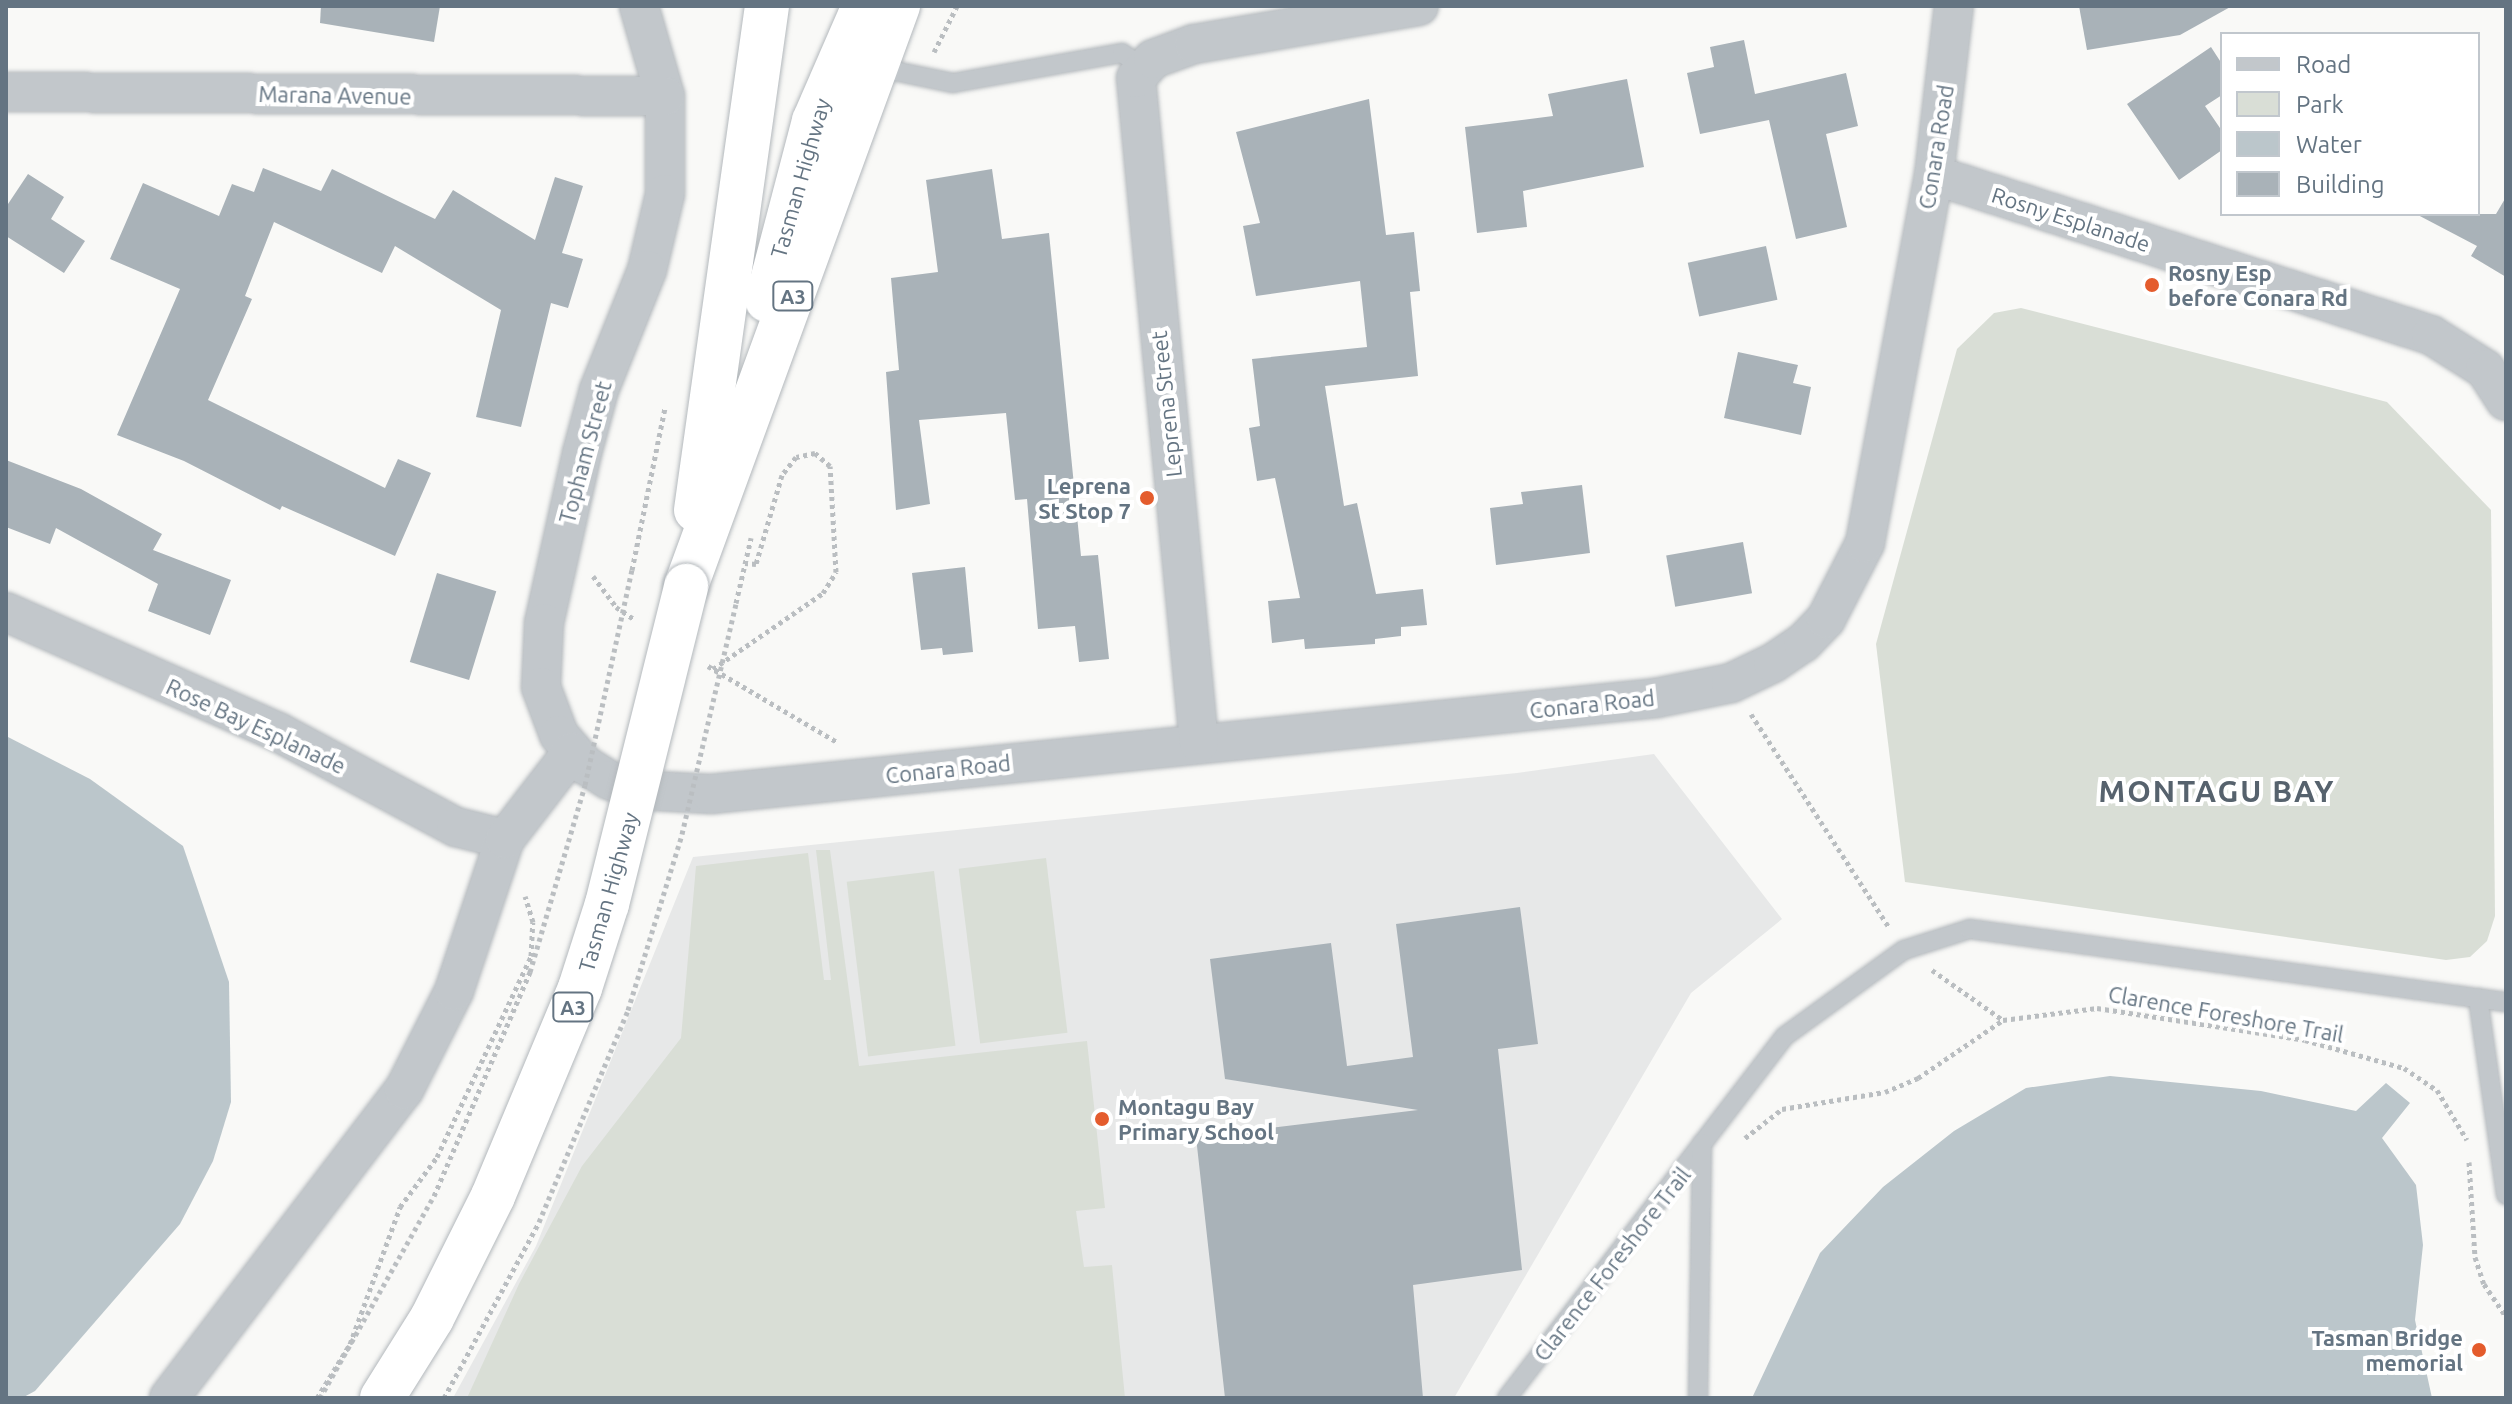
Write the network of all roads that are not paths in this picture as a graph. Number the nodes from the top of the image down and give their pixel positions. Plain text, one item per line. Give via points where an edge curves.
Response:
1 (639, 6) edge
2 (767, 6) edge
3 (864, 6) edge
4 (898, 6) edge
5 (1419, 6) edge
6 (1954, 6) edge
7 (873, 67) junction
8 (1143, 67) junction
9 (6, 92) edge
10 (665, 96) junction
11 (1934, 175) junction
12 (2506, 401) edge
13 (686, 586) junction
14 (6, 612) edge
15 (1199, 743) junction
16 (572, 752) junction
17 (711, 794) joint
18 (502, 850) junction
19 (2478, 998) junction
20 (2506, 1002) edge
21 (1702, 1143) junction
22 (2506, 1195) edge
23 (169, 1398) edge
24 (382, 1398) edge
25 (1507, 1398) edge
26 (1698, 1398) edge

1 - 10 street, Topham Street
2 - 13 highway, Tasman Highway / A3
3 - 13 highway, Tasman Highway / A3 via 828,82 798,171 746,409
4 - 7 highway, A3
5 - 8 street via 1194,44
6 - 11 street, Conara Road
7 - 8 lane via 953,83 1122,53
7 - 13 highway, A3
8 - 15 street, Leprena Street via 1134,82 1135,108
9 - 10 street, Marana Avenue
10 - 16 street, Topham Street via 665,194 659,233 599,390 544,623 541,687 547,710
11 - 12 street, Rosny Esplanade via 2431,335 2485,369
11 - 15 street, Conara Road via 1865,543 1843,591 1803,643 1731,683 1656,698
13 - 24 highway, Tasman Highway / A3, bridge via 607,904 580,988 493,1196 432,1318
14 - 18 street, Rose Bay Esplanade via 278,732
15 - 17 street, Conara Road
16 - 17 street, Topham Street via 609,780 636,790
16 - 18 street
18 - 23 street via 454,991 404,1090
19 - 20 lane
19 - 21 lane via 1970,929 1904,950 1785,1036
19 - 22 lane
21 - 25 lane
21 - 26 lane

